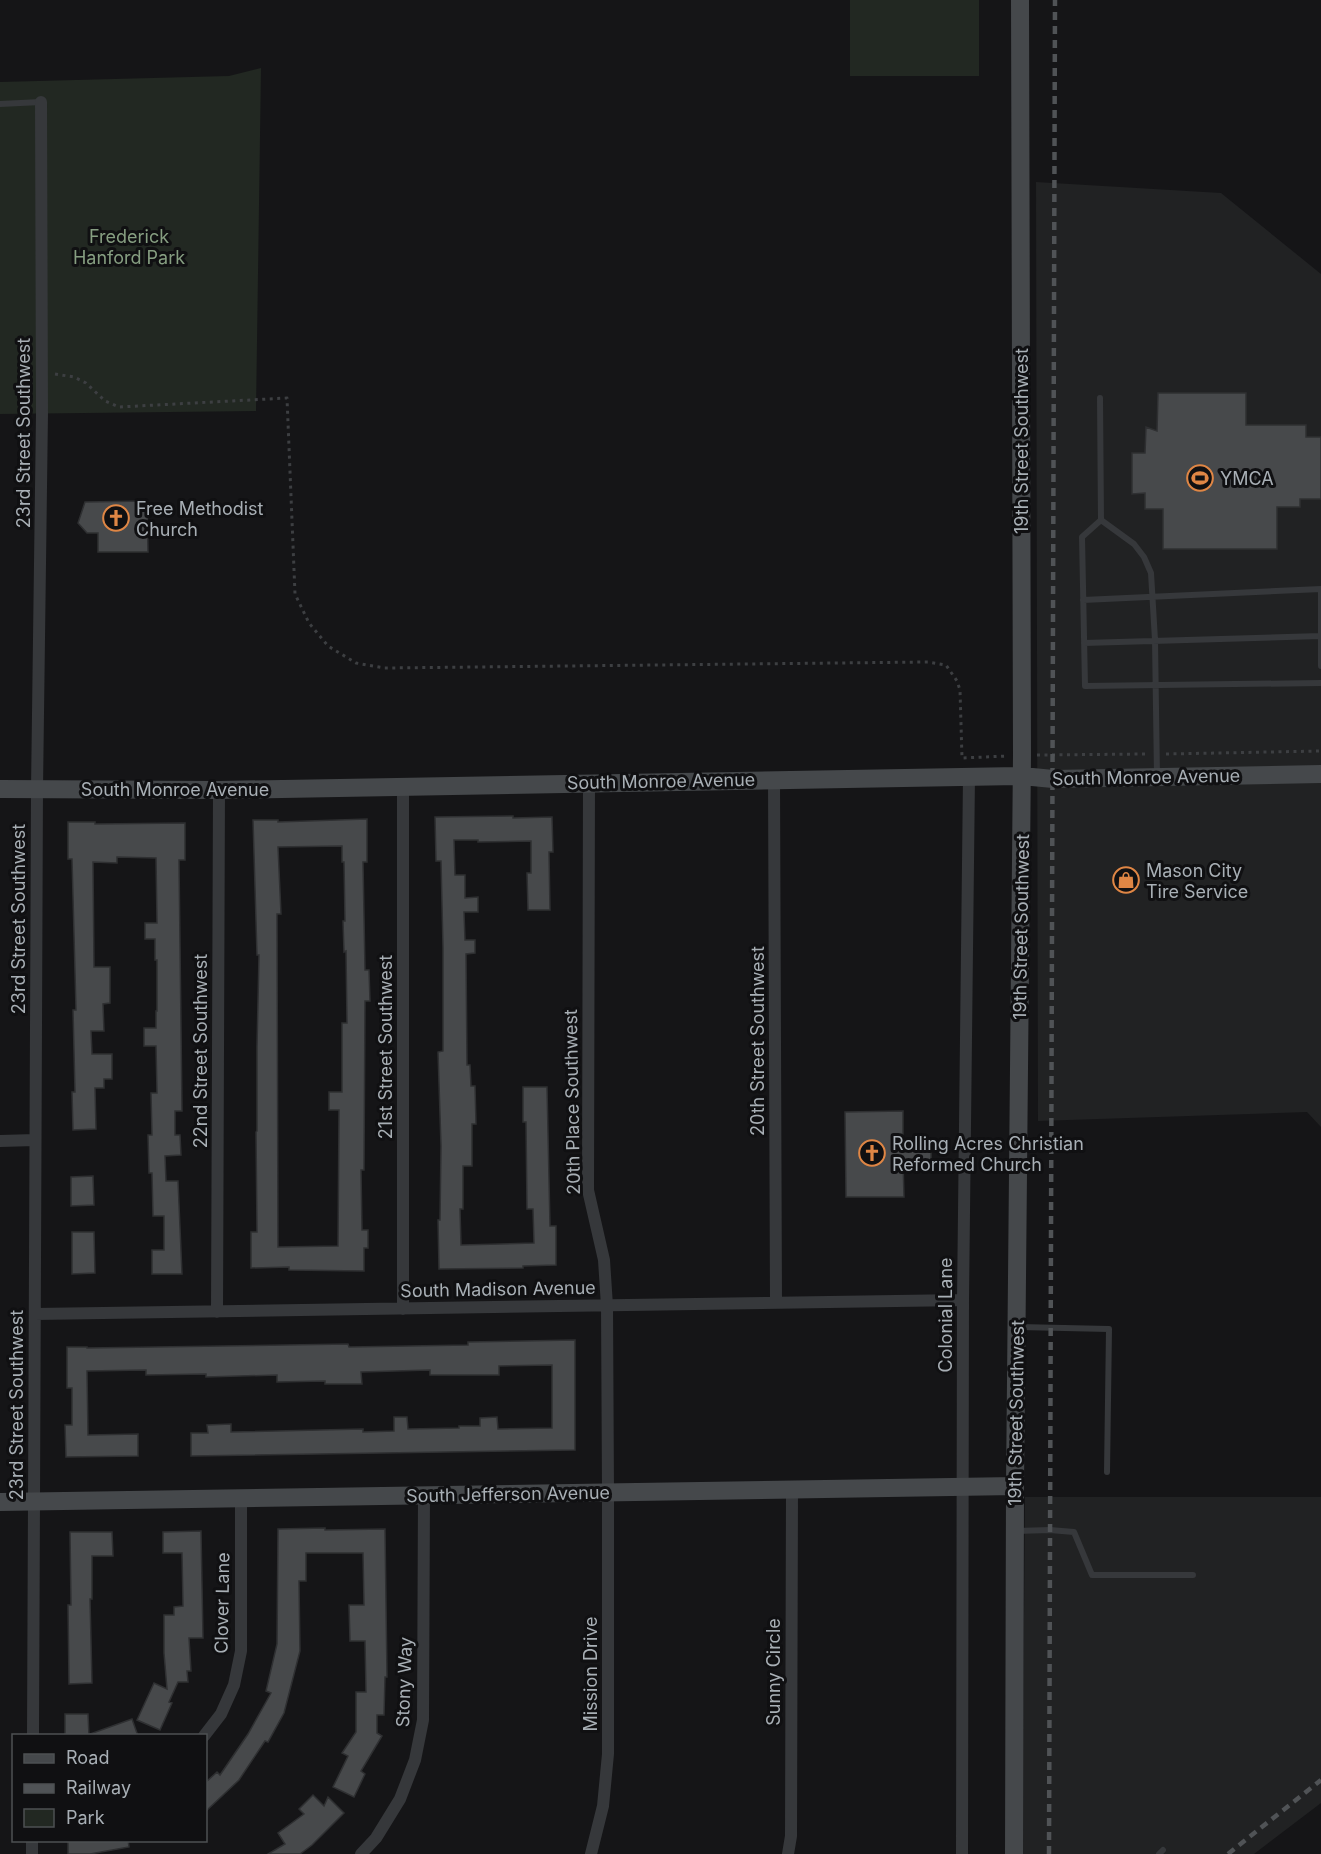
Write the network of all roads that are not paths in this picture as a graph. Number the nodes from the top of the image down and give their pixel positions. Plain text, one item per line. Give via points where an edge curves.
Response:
1 (1020, 0) edge
2 (41, 102) joint
3 (0, 104) edge
4 (1100, 398) dead end
5 (1101, 520) junction
6 (1153, 597) junction
7 (1083, 600) junction
8 (1321, 636) edge
9 (1155, 640) junction
10 (1084, 643) junction
11 (1321, 666) edge
12 (1321, 683) edge
13 (1155, 686) junction
14 (1321, 774) edge
15 (969, 776) junction
16 (1022, 776) junction
17 (1157, 777) junction
18 (774, 779) junction
19 (589, 782) junction
20 (403, 786) junction
21 (0, 789) edge
22 (37, 789) junction
23 (219, 790) junction
24 (35, 1140) junction
25 (0, 1141) edge
26 (963, 1300) junction
27 (776, 1303) junction
28 (607, 1306) junction
29 (403, 1309) junction
30 (217, 1312) junction
31 (35, 1314) junction
32 (1017, 1327) junction
33 (1107, 1472) dead end
34 (1015, 1486) junction
35 (962, 1487) junction
36 (792, 1489) junction
37 (608, 1492) junction
38 (424, 1495) junction
39 (241, 1498) junction
40 (34, 1501) junction
41 (0, 1502) edge
42 (1015, 1531) junction
43 (1193, 1575) dead end
44 (33, 1734) edge
45 (206, 1734) edge
46 (361, 1854) edge
47 (591, 1854) edge
48 (788, 1854) edge
49 (962, 1854) edge
50 (1014, 1854) edge

1 - 16 main road, 19th Street Southwest
2 - 3 lane
2 - 22 street, 23rd Street Southwest
4 - 5 lane
5 - 6 lane via 1134,544 1144,557 1151,573
5 - 7 lane via 1082,537
6 - 7 lane
6 - 8 lane via 1321,590
6 - 9 lane
7 - 10 lane
8 - 9 lane
8 - 11 lane
9 - 10 lane
9 - 13 lane
10 - 13 lane via 1085,686
12 - 13 lane
13 - 17 lane
14 - 17 main road, South Monroe Avenue
15 - 16 main road, South Monroe Avenue
15 - 18 main road, South Monroe Avenue
15 - 26 street, Colonial Lane
16 - 17 main road, South Monroe Avenue
16 - 32 main road, 19th Street Southwest
18 - 19 main road, South Monroe Avenue
18 - 27 street, 20th Street Southwest
19 - 20 main road, South Monroe Avenue
19 - 28 street, 20th Place Southwest via 588,1190 604,1260
20 - 23 main road, South Monroe Avenue
20 - 29 street, 21st Street Southwest
21 - 22 main road, South Monroe Avenue
22 - 23 main road, South Monroe Avenue
22 - 24 street, 23rd Street Southwest
23 - 30 street, 22nd Street Southwest
24 - 25 street
24 - 31 street, 23rd Street Southwest
26 - 27 street, South Madison Avenue
26 - 35 street, Colonial Lane
27 - 28 street, South Madison Avenue
28 - 29 street, South Madison Avenue
28 - 37 street, 20th Place Southwest
29 - 30 street, South Madison Avenue
30 - 31 street, South Madison Avenue
31 - 40 street, 23rd Street Southwest
32 - 33 lane via 1109,1329
32 - 34 main road, 19th Street Southwest
34 - 35 main road, South Jefferson Avenue
34 - 42 main road, 19th Street Southwest
35 - 36 main road, South Jefferson Avenue
35 - 49 street, Colonial Lane
36 - 37 main road, South Jefferson Avenue
36 - 48 street, Sunny Circle
37 - 38 main road, South Jefferson Avenue
37 - 47 street, Mission Drive via 608,1754 603,1806
38 - 39 main road, South Jefferson Avenue
38 - 46 street, Stony Way via 423,1719 415,1760 400,1799 376,1839
39 - 40 main road, South Jefferson Avenue
39 - 45 street, Clover Lane via 241,1651 230,1695
40 - 41 main road, South Jefferson Avenue
40 - 44 street, 23rd Street Southwest
42 - 43 lane via 1074,1532 1092,1575
42 - 50 main road, 19th Street Southwest

